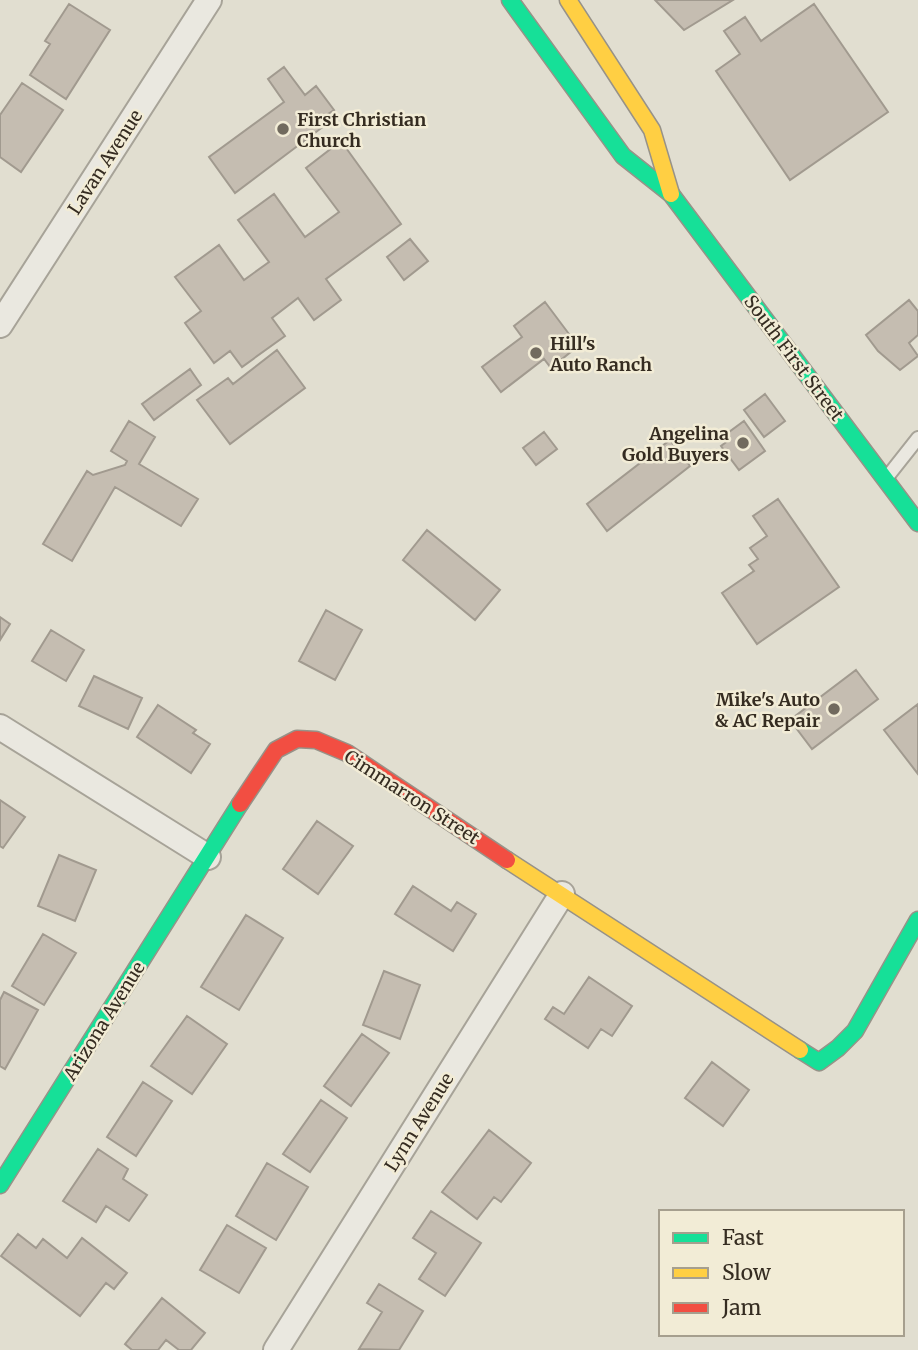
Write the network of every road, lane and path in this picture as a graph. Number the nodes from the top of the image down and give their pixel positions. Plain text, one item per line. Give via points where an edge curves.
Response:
1 (209, 0) edge
2 (510, 0) edge
3 (568, 0) edge
4 (671, 194) junction
5 (0, 325) edge
6 (918, 438) edge
7 (885, 479) junction
8 (918, 523) edge
9 (0, 727) edge
10 (208, 857) junction
11 (562, 894) junction
12 (918, 920) edge
13 (0, 1185) edge
14 (276, 1350) edge

1 - 5 street, Lavan Avenue
2 - 4 street, South First Street via 623,156
3 - 4 street, South First Street via 652,130
4 - 7 street, South First Street
6 - 7 lane
7 - 8 street, South First Street
9 - 10 street
10 - 11 street, Cimmarron Street via 260,771 276,750 297,738 316,740 347,753
10 - 13 street, Arizona Avenue
11 - 12 street, Cimmarron Street via 819,1062 855,1031
11 - 14 street, Lynn Avenue

